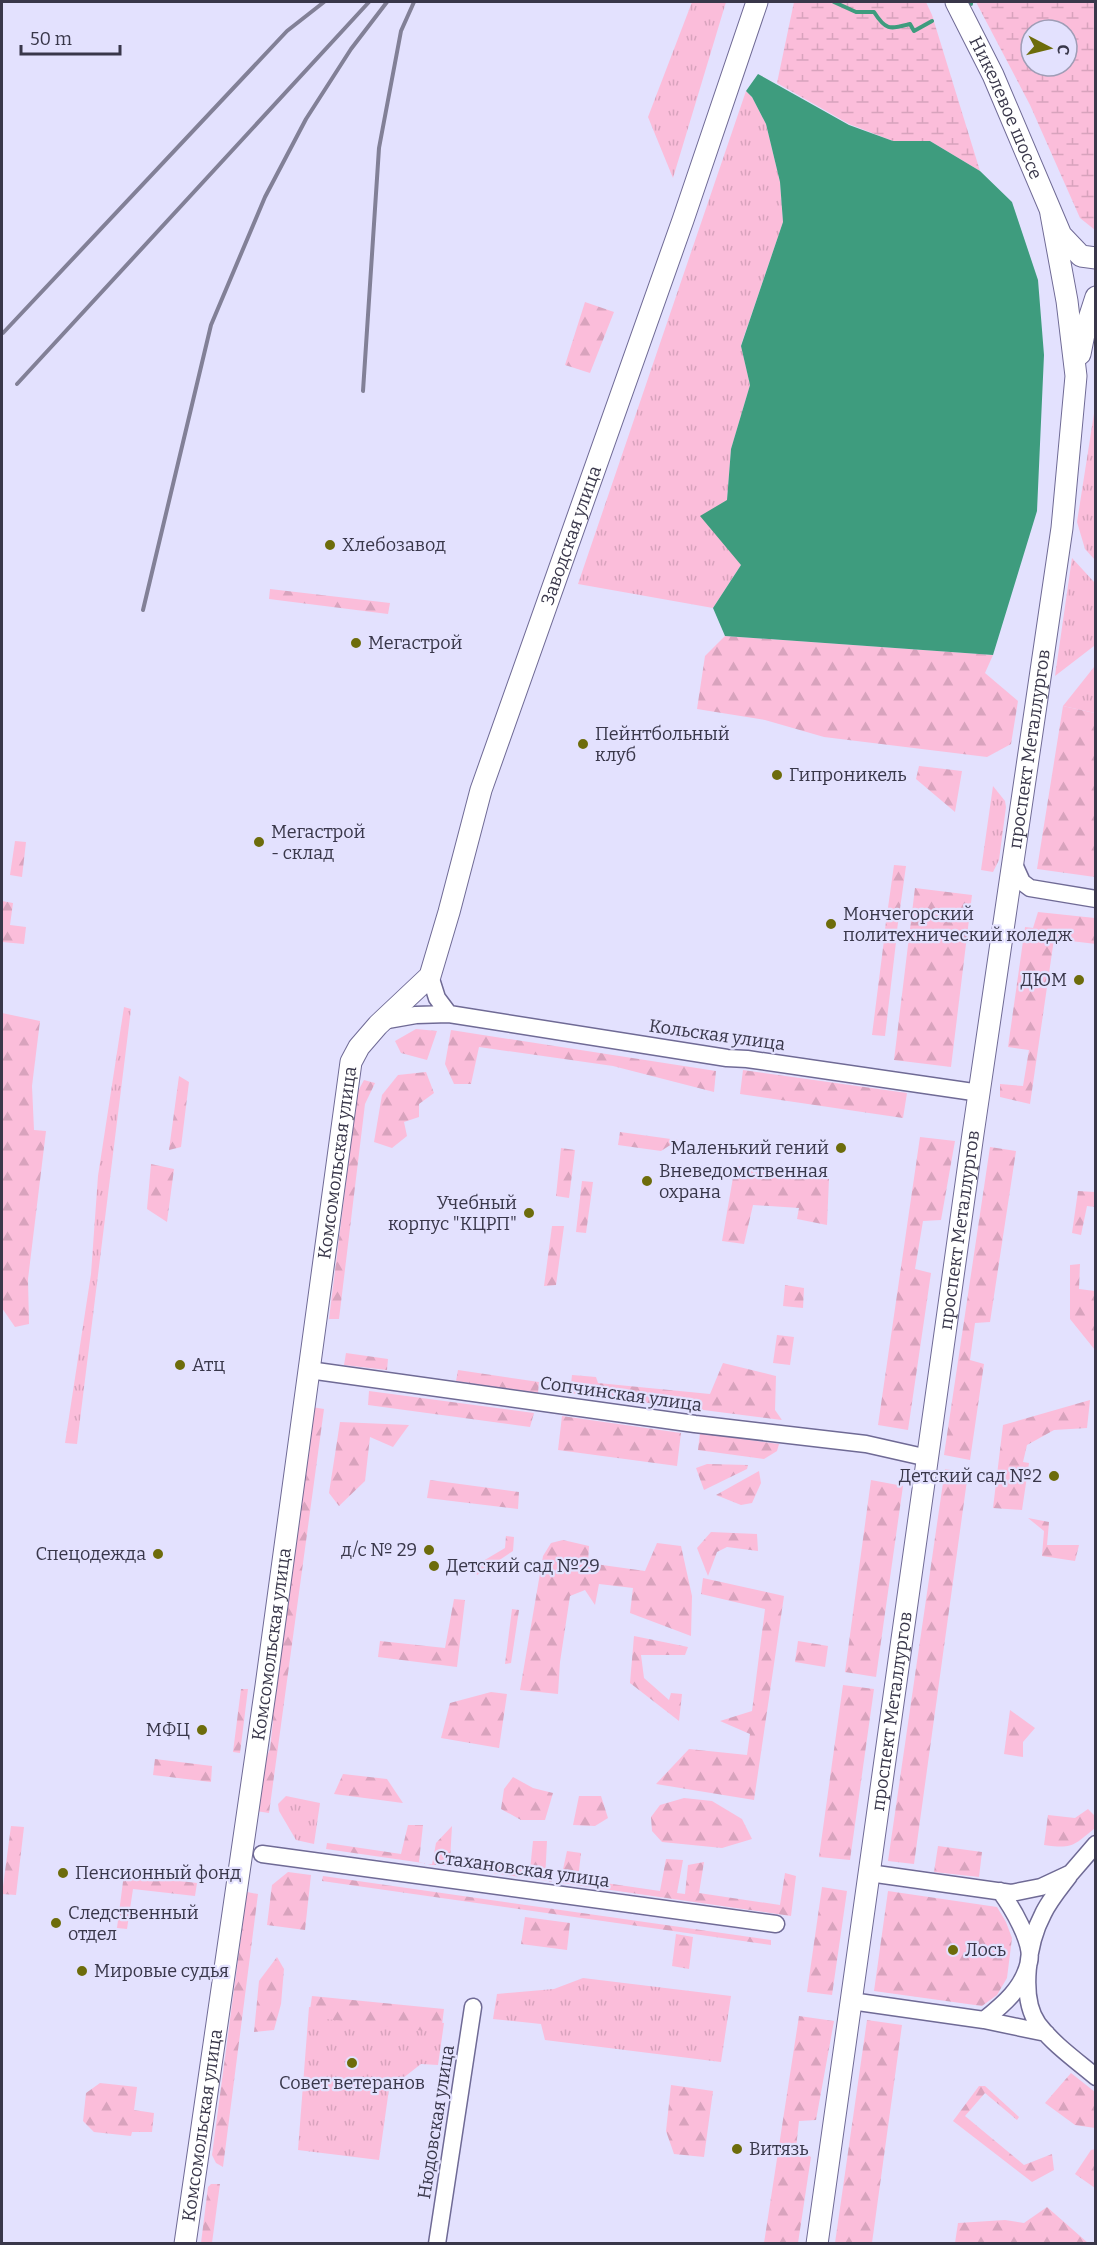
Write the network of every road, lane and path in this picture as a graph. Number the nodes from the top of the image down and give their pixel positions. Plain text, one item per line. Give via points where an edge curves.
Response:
1 (757, 2) edge
2 (956, 2) edge
3 (1051, 214) junction
4 (1095, 258) edge
5 (1095, 297) edge
6 (1077, 376) junction
7 (1013, 862) junction
8 (1030, 888) junction
9 (1095, 899) edge
10 (1006, 910) junction
11 (430, 976) junction
12 (449, 1014) junction
13 (382, 1021) junction
14 (359, 1047) joint
15 (980, 1093) junction
16 (309, 1370) junction
17 (928, 1458) junction
18 (1095, 1844) edge
19 (262, 1854) dead end
20 (869, 1873) junction
21 (1071, 1873) junction
22 (1000, 1891) junction
23 (776, 1924) dead end
24 (1030, 1961) junction
25 (850, 2001) junction
26 (473, 2007) dead end
27 (984, 2020) junction
28 (1046, 2033) junction
29 (1095, 2077) edge
30 (185, 2244) edge
31 (437, 2244) edge
32 (818, 2244) edge

1 - 11 main road, Заводская улица via 481,790
2 - 3 main road, Никелевое шоссе via 993,75
3 - 4 main road via 1070,247 1081,256
3 - 6 main road, проспект Металлургов
5 - 6 main road
6 - 7 main road, проспект Металлургов via 1062,528
7 - 8 street via 1022,882
7 - 10 main road, проспект Металлургов
8 - 9 street
8 - 10 street via 1020,891
10 - 15 main road, проспект Металлургов
11 - 12 street via 437,998
11 - 13 main road, Заводская улица
12 - 13 street, Кольская улица
12 - 15 street, Кольская улица
13 - 14 main road, Заводская улица
14 - 16 main road, Комсомольская улица via 347,1079
15 - 17 main road, проспект Металлургов
16 - 17 street, Сопчинская улица via 683,1423 866,1444
16 - 30 main road, Комсомольская улица
17 - 20 main road, проспект Металлургов
18 - 21 street
19 - 23 street, Стахановская улица
20 - 22 street
20 - 25 main road, проспект Металлургов
21 - 22 street via 1041,1887 1011,1893
21 - 24 street via 1035,1929
22 - 24 street via 1026,1939
24 - 27 street via 1016,1991
24 - 28 street via 1026,1992 1038,2024
25 - 27 street
25 - 32 main road, проспект Металлургов
26 - 31 street, Нюдовская улица
27 - 28 street
28 - 29 street

